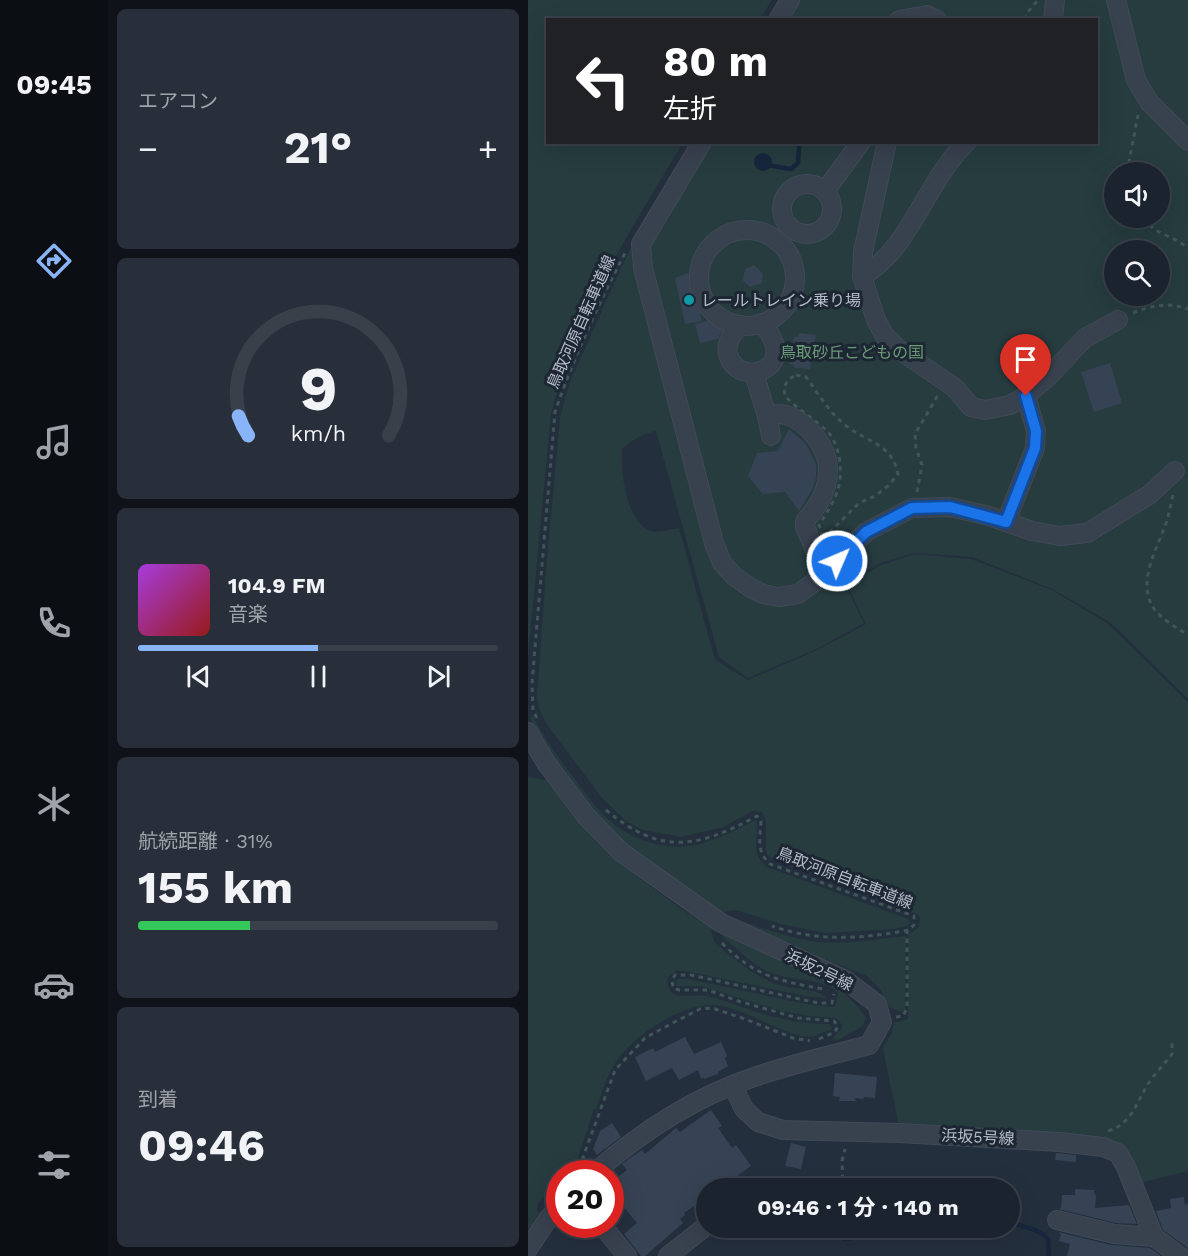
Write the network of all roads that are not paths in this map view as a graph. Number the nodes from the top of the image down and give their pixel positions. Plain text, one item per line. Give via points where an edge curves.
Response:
1 (790, 0) edge
2 (1055, 0) edge
3 (1116, 0) edge
4 (779, 18) edge
5 (910, 18) edge
6 (933, 18) edge
7 (1053, 18) edge
8 (1188, 141) edge
9 (701, 144) edge
10 (860, 144) edge
11 (887, 144) edge
12 (964, 144) edge
13 (825, 191) junction
14 (792, 229) junction
15 (780, 243) junction
16 (861, 276) junction
17 (1118, 320) road end
18 (761, 323) junction
19 (741, 325) junction
20 (754, 373) junction
21 (1026, 396) junction
22 (767, 416) junction
23 (771, 436) dead end
24 (1176, 471) road end
25 (1006, 522) junction
26 (825, 572) junction
27 (533, 727) edge
28 (733, 1086) junction
29 (609, 1160) edge
30 (1057, 1220) dead end
31 (546, 1222) edge
32 (696, 1234) edge
33 (612, 1238) edge
34 (1154, 1238) junction
35 (528, 1249) edge
36 (627, 1256) edge
37 (668, 1256) edge
38 (1180, 1256) edge

1 - 4 street
2 - 7 street
3 - 8 street via 1136,80 1149,102
5 - 6 street
9 - 26 street via 641,244 641,255 714,543 722,563 735,578 763,594 798,594
10 - 13 street
11 - 16 street
12 - 16 street via 881,264
13 - 14 street via 832,214 823,228 808,234
13 - 14 street via 803,184 789,192 784,199 783,215
14 - 15 street
15 - 18 street via 793,264 794,289 782,310
15 - 19 street via 762,232 741,231 721,238 706,253 699,283 706,303 721,318
16 - 21 street via 885,336 955,388 971,407 1003,408
17 - 21 street via 1085,338
18 - 19 street
18 - 20 street via 772,336 776,351 769,366
19 - 20 street via 728,342 728,356 735,367
20 - 22 street
21 - 25 street via 1036,431 1035,448
22 - 23 street
22 - 26 street via 783,414 798,420 825,453 828,471 824,491 805,521
24 - 25 street via 1149,495 1087,533 1060,536
25 - 26 street via 950,507 912,508 866,532
27 - 28 street, 浜坂2号線 via 546,763 586,816 621,852 722,923 844,979 877,1004 882,1022 869,1045
28 - 29 street via 680,1110
28 - 34 street, 浜坂5号線 via 744,1109 758,1122 783,1130 862,1131 1103,1147 1118,1153 1126,1167
30 - 34 street via 1114,1234
31 - 35 street
32 - 37 street
33 - 36 street
34 - 38 street

